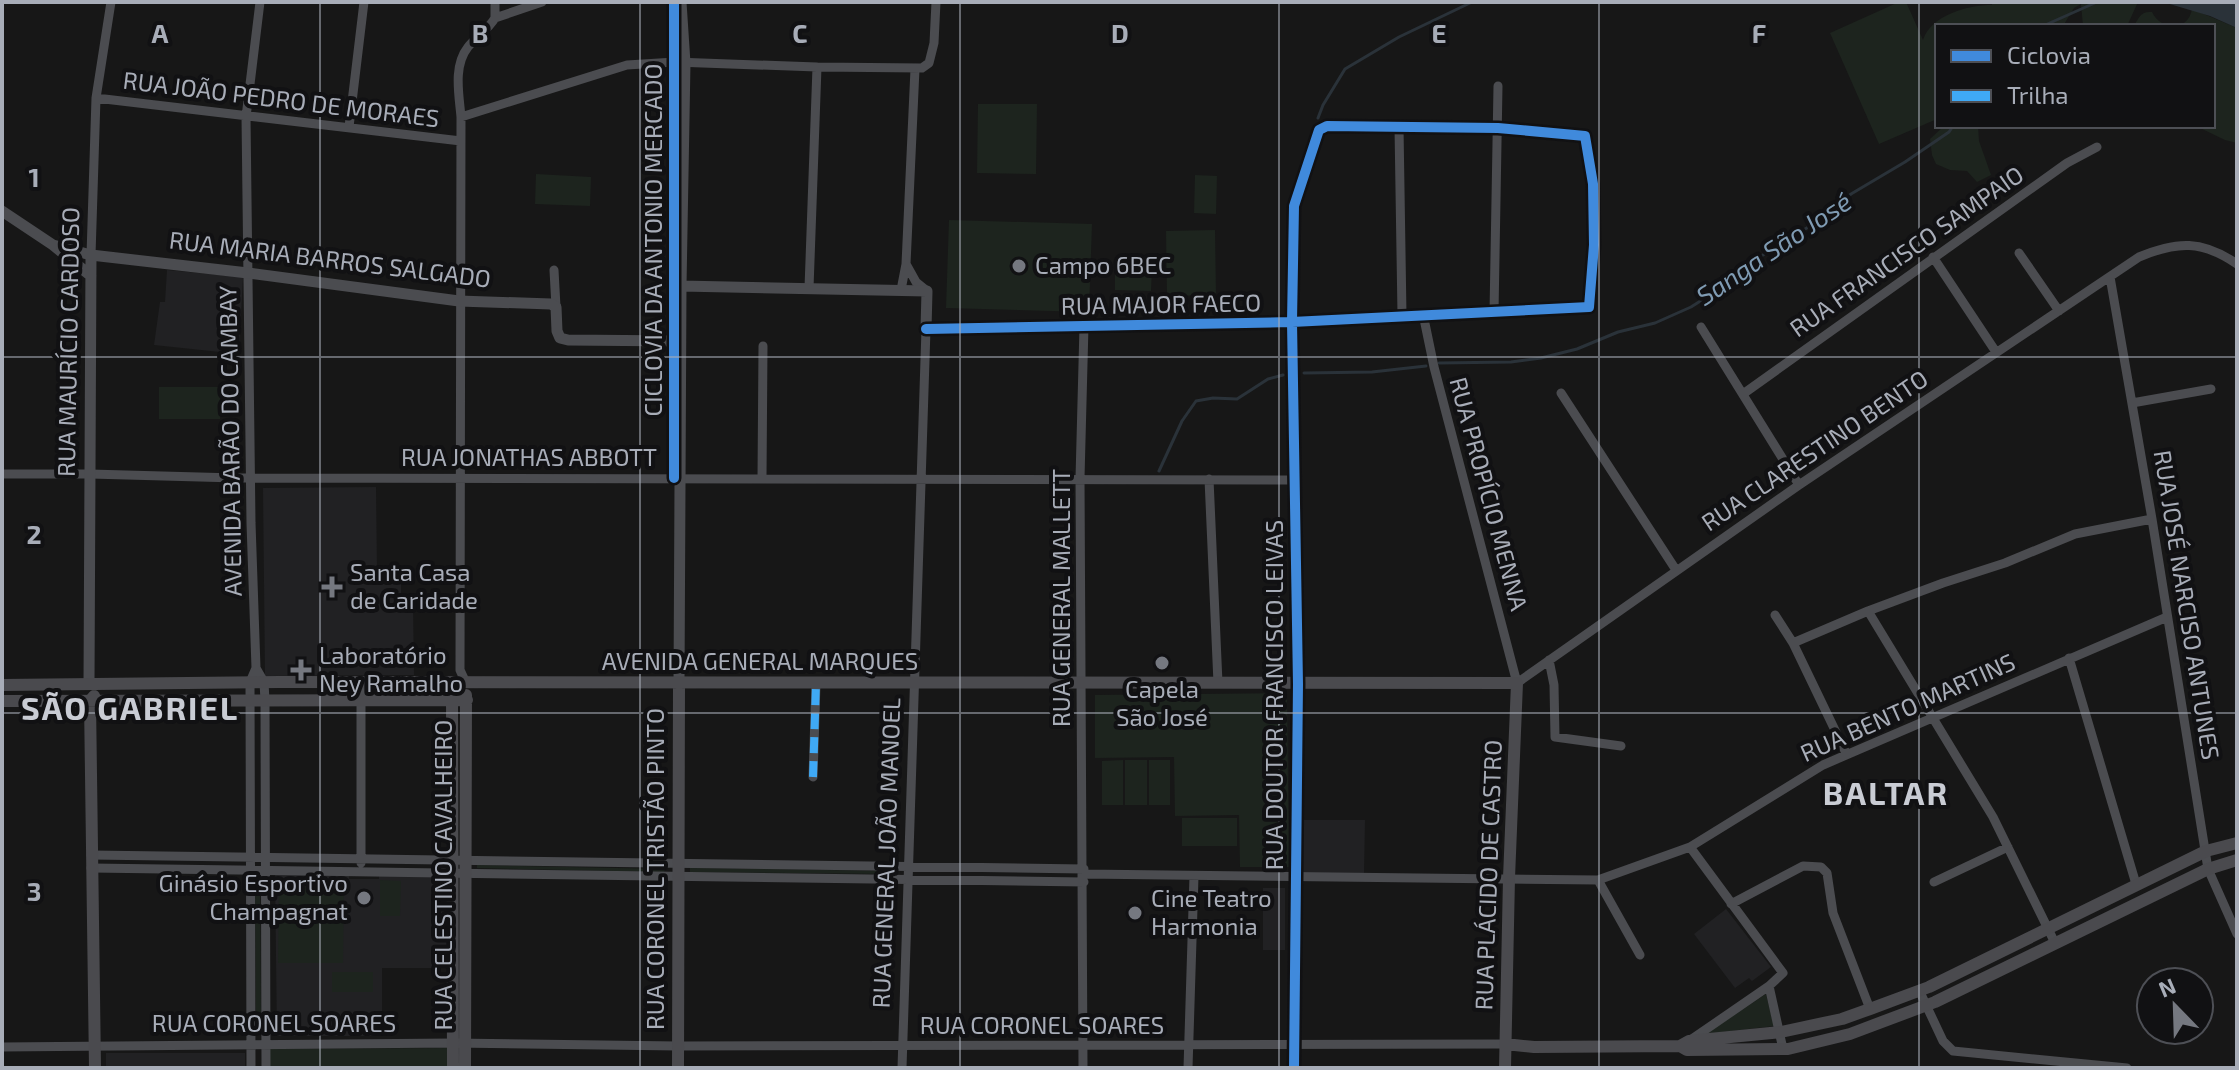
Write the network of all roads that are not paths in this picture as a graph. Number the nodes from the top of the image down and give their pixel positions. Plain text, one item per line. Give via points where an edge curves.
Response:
1 (111, 2) edge
2 (260, 2) edge
3 (364, 2) edge
4 (495, 2) edge
5 (542, 2) edge
6 (681, 2) edge
7 (936, 2) edge
8 (495, 18) junction
9 (685, 63) junction
10 (817, 67) junction
11 (915, 69) junction
12 (1498, 86) dead end
13 (96, 98) junction
14 (246, 117) junction
15 (461, 117) junction
16 (349, 127) junction
17 (1399, 127) junction
18 (1498, 128) junction
19 (461, 141) junction
20 (2097, 147) dead end
21 (2, 211) edge
22 (53, 245) junction
23 (2019, 253) dead end
24 (91, 255) junction
25 (1933, 257) junction
26 (906, 264) junction
27 (2237, 264) edge
28 (554, 270) dead end
29 (248, 273) junction
30 (91, 276) junction
31 (2110, 277) junction
32 (681, 286) junction
33 (809, 288) junction
34 (901, 290) junction
35 (927, 291) junction
36 (459, 301) junction
37 (556, 307) junction
38 (2059, 311) junction
39 (1494, 313) junction
40 (1423, 314) junction
41 (1402, 315) junction
42 (1292, 322) junction
43 (1084, 326) junction
44 (1701, 327) dead end
45 (926, 329) junction
46 (680, 341) junction
47 (763, 346) dead end
48 (1996, 352) junction
49 (2211, 389) dead end
50 (1561, 393) dead end
51 (1743, 394) junction
52 (2132, 403) junction
53 (2, 474) edge
54 (90, 474) junction
55 (251, 478) junction
56 (461, 478) junction
57 (680, 478) junction
58 (762, 478) junction
59 (922, 478) junction
60 (1080, 478) junction
61 (1209, 479) junction
62 (1296, 480) junction
63 (1799, 485) junction
64 (2152, 519) junction
65 (1676, 570) junction
66 (1868, 611) junction
67 (1775, 615) dead end
68 (2167, 617) junction
69 (1793, 643) junction
70 (2069, 658) junction
71 (1549, 660) junction
72 (256, 668) junction
73 (460, 670) junction
74 (250, 682) junction
75 (264, 682) junction
76 (361, 682) junction
77 (171, 683) junction
78 (452, 683) junction
79 (466, 683) junction
80 (1218, 683) junction
81 (1517, 683) junction
82 (89, 684) junction
83 (679, 684) junction
84 (816, 684) junction
85 (915, 684) junction
86 (1082, 684) junction
87 (1298, 684) junction
88 (2, 685) edge
89 (361, 700) junction
90 (452, 700) junction
91 (467, 700) junction
92 (2, 701) edge
93 (90, 701) junction
94 (172, 701) junction
95 (250, 701) junction
96 (265, 701) junction
97 (1931, 719) junction
98 (1621, 746) dead end
99 (1846, 753) junction
100 (813, 777) dead end
101 (2237, 843) edge
102 (1690, 847) junction
103 (2008, 847) junction
104 (2206, 851) junction
105 (131, 856) junction
106 (250, 858) junction
107 (266, 858) junction
108 (361, 859) junction
109 (2237, 860) edge
110 (91, 862) junction
111 (459, 866) junction
112 (908, 867) junction
113 (131, 868) junction
114 (250, 869) junction
115 (266, 869) junction
116 (678, 869) junction
117 (2208, 869) junction
118 (361, 870) junction
119 (1084, 875) junction
120 (1194, 876) junction
121 (1295, 877) junction
122 (1509, 878) junction
123 (908, 879) junction
124 (1598, 880) junction
125 (1934, 882) dead end
126 (2136, 884) junction
127 (1731, 904) junction
128 (2047, 927) junction
129 (2237, 934) edge
130 (2055, 943) junction
131 (1640, 955) dead end
132 (1769, 986) junction
133 (1919, 990) junction
134 (1925, 1006) junction
135 (1870, 1009) junction
136 (1781, 1032) junction
137 (459, 1043) junction
138 (251, 1044) junction
139 (266, 1044) junction
140 (1505, 1044) junction
141 (1685, 1045) junction
142 (95, 1046) junction
143 (678, 1046) junction
144 (902, 1046) junction
145 (1083, 1046) junction
146 (1189, 1046) junction
147 (1294, 1046) junction
148 (2, 1047) edge
149 (1783, 1049) junction
150 (95, 1068) edge
151 (251, 1068) edge
152 (266, 1068) edge
153 (453, 1068) edge
154 (465, 1068) edge
155 (678, 1068) edge
156 (902, 1068) edge
157 (1083, 1068) edge
158 (1188, 1068) edge
159 (1294, 1068) edge
160 (1505, 1068) edge
161 (2127, 1068) edge

1 - 13 street, RUA MAURÍCIO CARDOSO
2 - 14 street, AVENIDA BARÃO DO CAMBAY
3 - 16 street
4 - 8 street
5 - 8 street
6 - 9 street, RUA CORONEL TRISTÃO PINTO
7 - 11 street via 929,63
8 - 15 street via 466,49 457,72
9 - 10 street
9 - 15 street via 627,65
9 - 32 street, RUA CORONEL TRISTÃO PINTO
10 - 11 street
10 - 33 street
11 - 26 street
12 - 18 street
13 - 14 street, RUA JOÃO PEDRO DE MORAES
13 - 24 street, RUA MAURÍCIO CARDOSO
14 - 16 street, RUA JOÃO PEDRO DE MORAES
14 - 29 street, AVENIDA BARÃO DO CAMBAY
15 - 19 street
16 - 19 street, RUA JOÃO PEDRO DE MORAES
17 - 18 street
17 - 41 street
17 - 42 street via 1319,130 1294,206
18 - 39 street
18 - 39 street, RUA MAJOR FAECO via 1585,136 1593,184 1594,245 1589,307
19 - 36 street
20 - 25 street, RUA FRANCISCO SAMPAIO
21 - 22 street
22 - 24 street, RUA MARIA BARROS SALGADO
22 - 30 street
23 - 38 street
24 - 29 street, RUA MARIA BARROS SALGADO
24 - 30 street, RUA MAURÍCIO CARDOSO
25 - 48 street
25 - 51 street, RUA FRANCISCO SAMPAIO
26 - 34 street
26 - 35 street
27 - 31 street, RUA CLARESTINO BENTO via 2213,249 2160,248
28 - 37 street
29 - 36 street, RUA MARIA BARROS SALGADO
29 - 55 street, AVENIDA BARÃO DO CAMBAY
30 - 54 street, RUA MAURÍCIO CARDOSO
31 - 38 street, RUA CLARESTINO BENTO
31 - 52 street, RUA JOSÉ NARCISO ANTUNES
32 - 33 street
32 - 46 street, RUA CORONEL TRISTÃO PINTO
33 - 34 street
34 - 35 street
35 - 45 street, RUA GENERAL JOÃO MANOEL
36 - 37 street, RUA MARIA BARROS SALGADO
36 - 56 street
37 - 46 street via 560,338
38 - 48 street, RUA CLARESTINO BENTO
39 - 40 street, RUA MAJOR FAECO
40 - 41 street, RUA MAJOR FAECO
40 - 81 street, RUA PROPÍCIO MENNA
41 - 42 street, RUA MAJOR FAECO
42 - 43 street, RUA MAJOR FAECO
42 - 62 street, RUA DOUTOR FRANCISCO LEIVAS
43 - 45 street, RUA MAJOR FAECO
43 - 60 street, RUA GENERAL MALLETT
44 - 51 street
45 - 59 street, RUA GENERAL JOÃO MANOEL
46 - 57 street, RUA CORONEL TRISTÃO PINTO
47 - 58 street
48 - 63 street, RUA CLARESTINO BENTO
49 - 52 street
50 - 65 street
51 - 63 street
52 - 64 street, RUA JOSÉ NARCISO ANTUNES
53 - 54 street, RUA JONATHAS ABBOTT
54 - 55 street, RUA JONATHAS ABBOTT
54 - 82 street, RUA MAURÍCIO CARDOSO
55 - 56 street, RUA JONATHAS ABBOTT
55 - 72 street, AVENIDA BARÃO DO CAMBAY
56 - 57 street, RUA JONATHAS ABBOTT
56 - 73 street
57 - 58 street, RUA JONATHAS ABBOTT
57 - 83 street, RUA CORONEL TRISTÃO PINTO
58 - 59 street, RUA JONATHAS ABBOTT
59 - 60 street, RUA JONATHAS ABBOTT
59 - 85 street, RUA GENERAL JOÃO MANOEL
60 - 61 street, RUA JONATHAS ABBOTT
60 - 86 street, RUA GENERAL MALLETT
61 - 62 street, RUA JONATHAS ABBOTT
61 - 80 street
62 - 87 street, RUA DOUTOR FRANCISCO LEIVAS
63 - 65 street, RUA CLARESTINO BENTO
64 - 66 street via 2075,534
64 - 68 street, RUA JOSÉ NARCISO ANTUNES
65 - 71 street, RUA CLARESTINO BENTO
66 - 69 street
66 - 97 street
67 - 69 street
68 - 70 street, RUA BENTO MARTINS
68 - 104 street, RUA JOSÉ NARCISO ANTUNES
69 - 99 street
70 - 97 street, RUA BENTO MARTINS
70 - 126 street
71 - 81 street, RUA CLARESTINO BENTO
71 - 98 street via 1555,737
72 - 74 street, AVENIDA BARÃO DO CAMBAY
72 - 75 street, AVENIDA BARÃO DO CAMBAY
73 - 78 street
73 - 79 street
74 - 75 main road, AVENIDA GENERAL MARQUES
74 - 77 main road, AVENIDA GENERAL MARQUES
74 - 95 street, AVENIDA BARÃO DO CAMBAY
75 - 76 main road, AVENIDA GENERAL MARQUES
75 - 96 street, AVENIDA BARÃO DO CAMBAY
76 - 78 main road, AVENIDA GENERAL MARQUES
76 - 89 street
77 - 82 main road, AVENIDA GENERAL MARQUES
77 - 94 main road
78 - 79 main road, AVENIDA GENERAL MARQUES
78 - 90 main road, RUA CELESTINO CAVALHEIRO
79 - 83 main road, AVENIDA GENERAL MARQUES
79 - 91 main road, RUA CELESTINO CAVALHEIRO
80 - 86 main road, AVENIDA GENERAL MARQUES
80 - 87 main road, AVENIDA GENERAL MARQUES
81 - 87 main road, AVENIDA GENERAL MARQUES
81 - 122 main road, RUA PLÁCIDO DE CASTRO
82 - 88 main road, AVENIDA GENERAL MARQUES
82 - 93 main road, RUA MAURÍCIO CARDOSO via 84,693
83 - 84 main road, AVENIDA GENERAL MARQUES
83 - 116 main road, RUA CORONEL TRISTÃO PINTO
84 - 85 main road, AVENIDA GENERAL MARQUES
84 - 100 street
85 - 86 main road, AVENIDA GENERAL MARQUES
85 - 112 street, RUA GENERAL JOÃO MANOEL
86 - 119 street, RUA GENERAL MALLETT
87 - 121 street, RUA DOUTOR FRANCISCO LEIVAS
89 - 90 main road
89 - 96 main road
89 - 108 street
90 - 91 main road
90 - 111 main road, RUA CELESTINO CAVALHEIRO
91 - 111 main road, RUA CELESTINO CAVALHEIRO
92 - 93 main road
93 - 94 main road
93 - 110 main road, RUA MAURÍCIO CARDOSO
94 - 95 main road
95 - 96 main road
95 - 106 street, AVENIDA BARÃO DO CAMBAY
96 - 107 street, AVENIDA BARÃO DO CAMBAY
97 - 99 street, RUA BENTO MARTINS
97 - 103 street
99 - 102 street, RUA BENTO MARTINS
101 - 104 main road
102 - 124 street, RUA BENTO MARTINS
102 - 127 street
103 - 125 street
103 - 128 street
104 - 117 street, RUA JOSÉ NARCISO ANTUNES
104 - 126 main road
105 - 106 street
105 - 110 street
105 - 113 street
106 - 107 street
106 - 114 street, AVENIDA BARÃO DO CAMBAY
107 - 108 street
107 - 115 street, AVENIDA BARÃO DO CAMBAY
108 - 111 street
108 - 118 street
109 - 117 main road
110 - 113 street
110 - 142 main road, RUA MAURÍCIO CARDOSO
111 - 116 street
111 - 118 street
111 - 137 main road, RUA CELESTINO CAVALHEIRO
112 - 116 street
112 - 119 street
112 - 123 street, RUA GENERAL JOÃO MANOEL
113 - 114 street
114 - 115 street
114 - 138 street, AVENIDA BARÃO DO CAMBAY
115 - 118 street
115 - 139 street, AVENIDA BARÃO DO CAMBAY
116 - 123 street
116 - 143 main road, RUA CORONEL TRISTÃO PINTO
117 - 129 street, RUA JOSÉ NARCISO ANTUNES
117 - 130 main road
119 - 120 street, RUA BENTO MARTINS
119 - 123 street
119 - 145 street, RUA GENERAL MALLETT
120 - 121 street, RUA BENTO MARTINS
120 - 146 street
121 - 122 street, RUA BENTO MARTINS
121 - 147 street, RUA DOUTOR FRANCISCO LEIVAS
122 - 124 street, RUA BENTO MARTINS
122 - 140 main road, RUA PLÁCIDO DE CASTRO
123 - 144 street, RUA GENERAL JOÃO MANOEL
124 - 131 street
126 - 128 main road
127 - 132 street via 1783,973
127 - 135 street via 1803,866 1821,867
128 - 130 street
128 - 133 main road
130 - 134 main road
132 - 136 street
132 - 141 street
133 - 134 street
133 - 135 main road
134 - 149 main road via 1850,1034
134 - 161 street via 1953,1051
135 - 136 main road
136 - 141 main road
136 - 149 street
137 - 139 street, RUA CORONEL SOARES
137 - 143 street, RUA CORONEL SOARES
137 - 153 main road, RUA CELESTINO CAVALHEIRO
137 - 154 main road, RUA CELESTINO CAVALHEIRO
138 - 139 street, RUA CORONEL SOARES
138 - 142 street, RUA CORONEL SOARES
138 - 151 street, AVENIDA BARÃO DO CAMBAY
139 - 152 street, AVENIDA BARÃO DO CAMBAY
140 - 141 main road
140 - 147 street, RUA CORONEL SOARES
140 - 160 main road, RUA PLÁCIDO DE CASTRO
141 - 149 main road
142 - 148 street, RUA CORONEL SOARES
142 - 150 main road, RUA MAURÍCIO CARDOSO
143 - 144 street, RUA CORONEL SOARES
143 - 155 main road, RUA CORONEL TRISTÃO PINTO
144 - 145 street, RUA CORONEL SOARES
144 - 156 street, RUA GENERAL JOÃO MANOEL
145 - 146 street, RUA CORONEL SOARES
145 - 157 street, RUA GENERAL MALLETT
146 - 147 street, RUA CORONEL SOARES
146 - 158 street
147 - 159 street, RUA DOUTOR FRANCISCO LEIVAS

